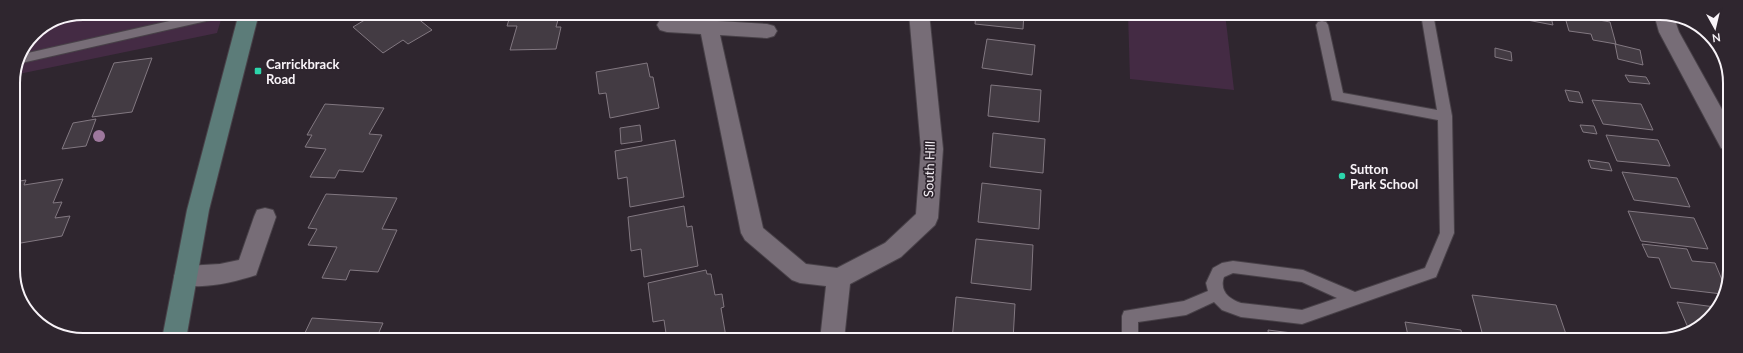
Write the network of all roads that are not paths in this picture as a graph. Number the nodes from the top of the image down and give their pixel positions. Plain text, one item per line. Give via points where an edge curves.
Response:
1 (193, 20) edge
2 (247, 20) edge
3 (920, 20) edge
4 (1428, 20) edge
5 (1665, 21) edge
6 (667, 25) dead end
7 (1322, 25) dead end
8 (709, 27) junction
9 (767, 31) dead end
10 (25, 58) edge
11 (1445, 116) junction
12 (1723, 131) edge
13 (265, 217) dead end
14 (186, 276) junction
15 (839, 278) junction
16 (1216, 294) junction
17 (1356, 299) junction
18 (175, 333) edge
19 (833, 333) edge
20 (1130, 333) edge

1 - 10 lane
2 - 14 main road via 198,210
3 - 15 street, South Hill via 932,149 927,218 893,250
4 - 11 lane
5 - 12 street
6 - 8 street
7 - 11 lane via 1337,97
8 - 9 street
8 - 15 street via 753,233 800,273
11 - 17 lane via 1446,233 1432,272
13 - 14 street via 248,268 220,274
14 - 18 main road
15 - 19 street
16 - 17 lane via 1235,309 1302,317
16 - 17 lane via 1215,277 1222,270 1233,267 1304,276
16 - 20 lane via 1186,308 1130,316

